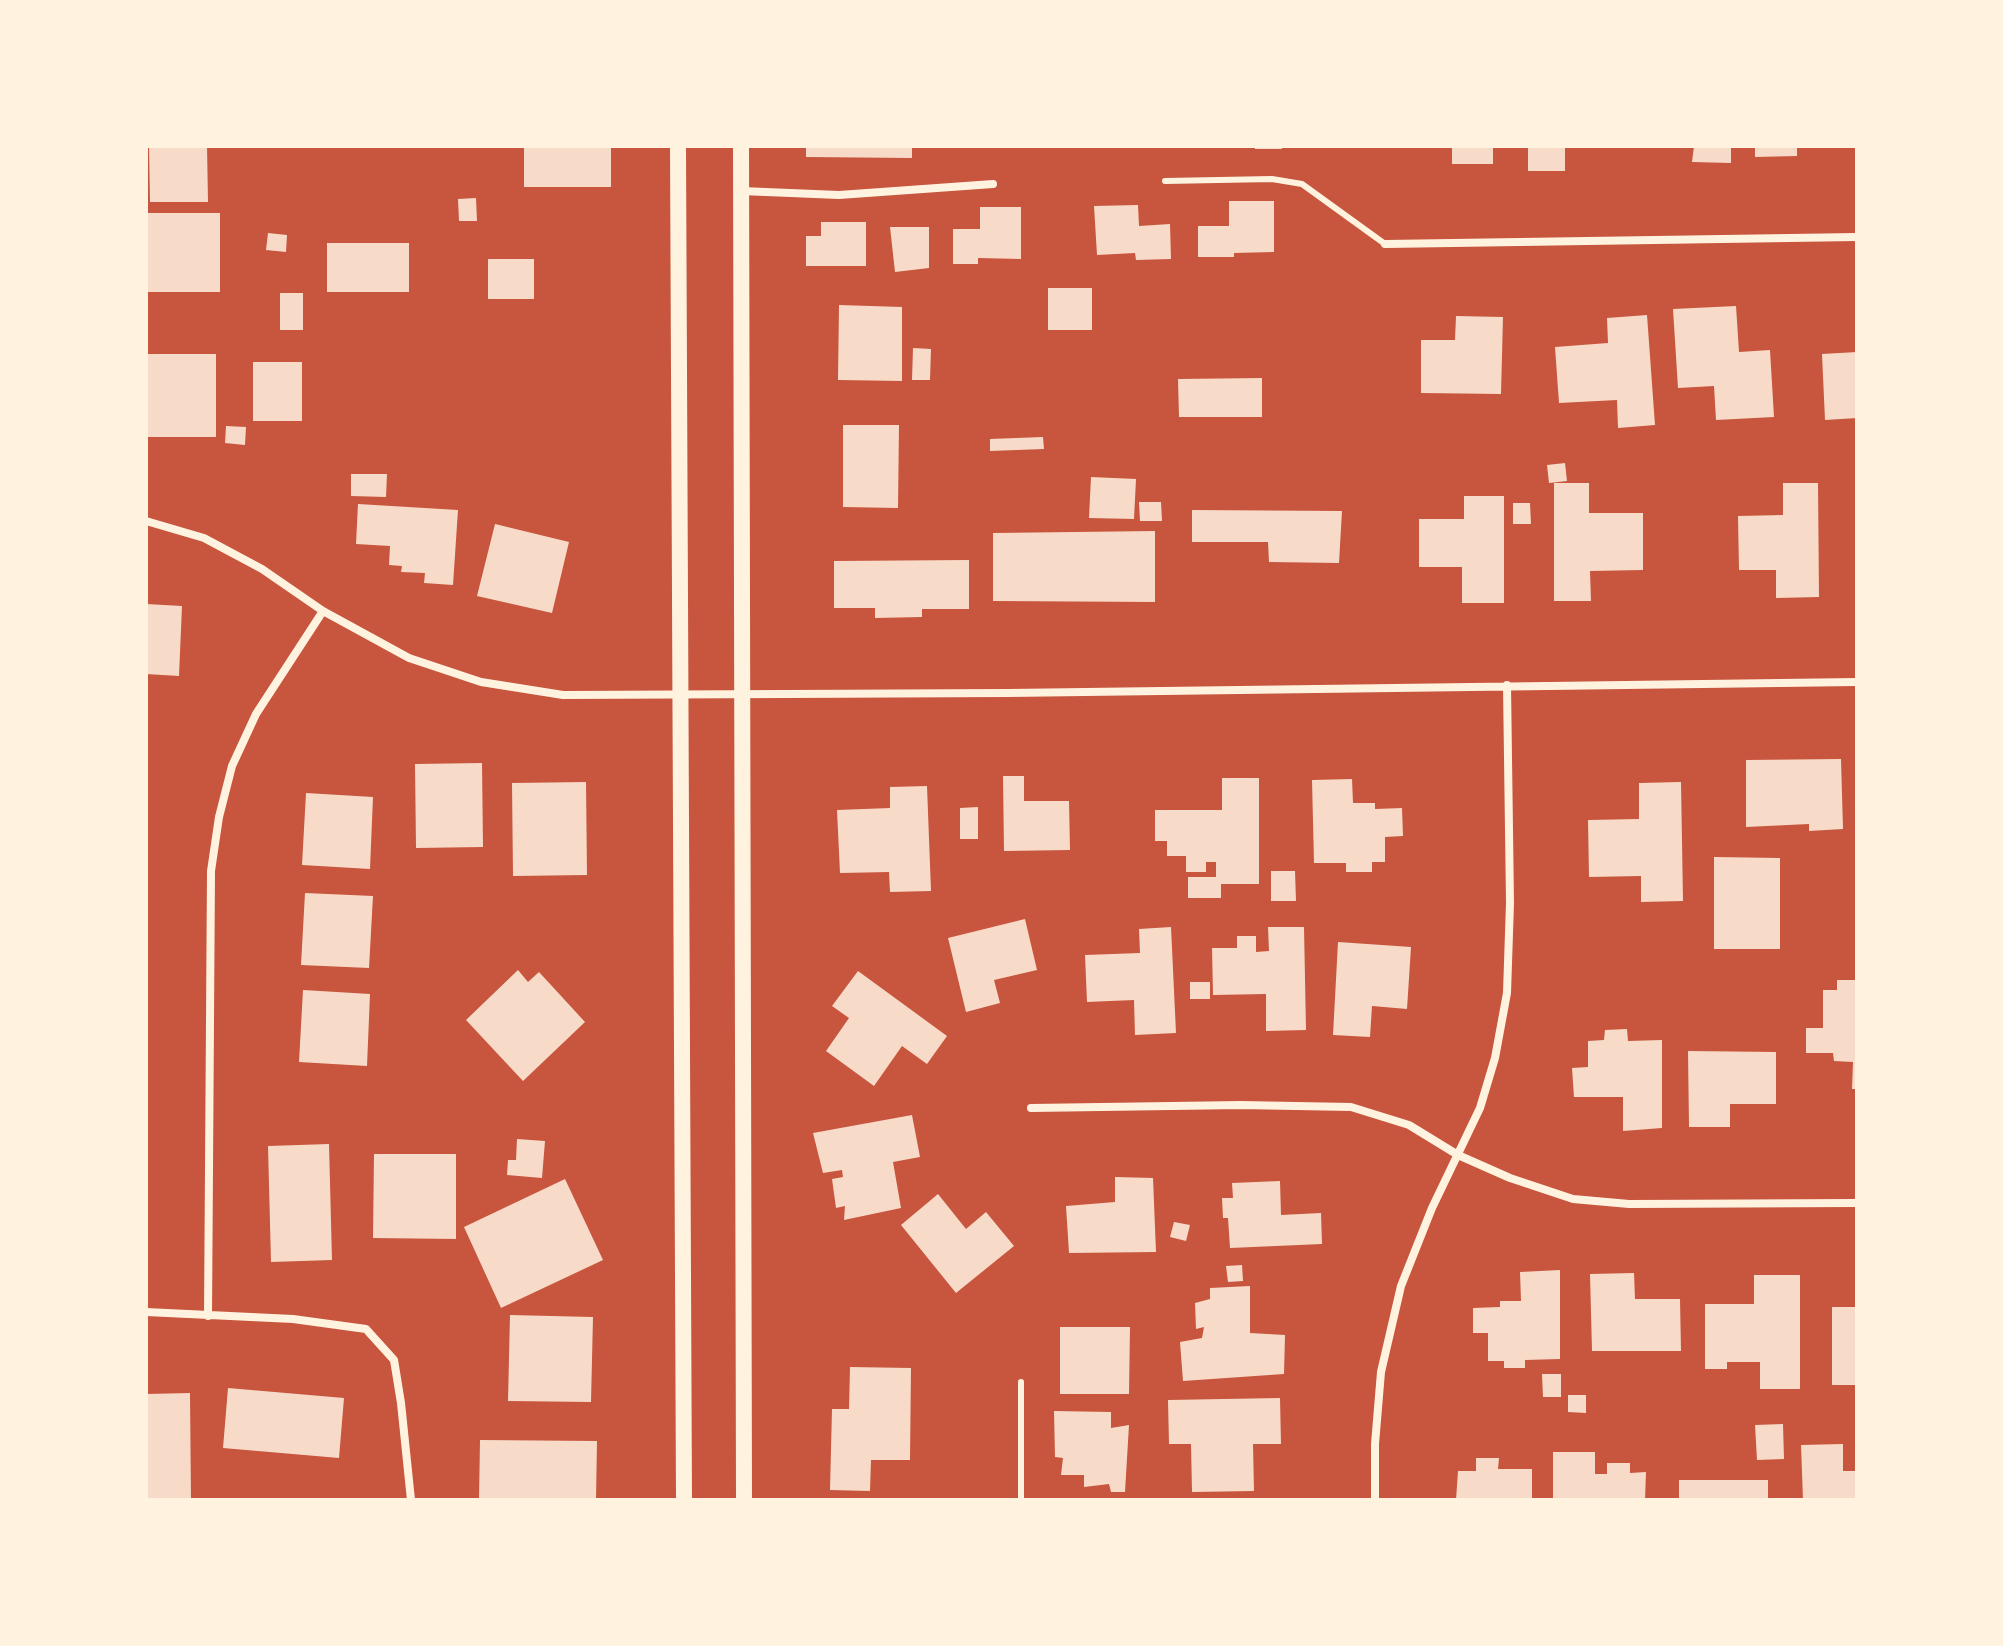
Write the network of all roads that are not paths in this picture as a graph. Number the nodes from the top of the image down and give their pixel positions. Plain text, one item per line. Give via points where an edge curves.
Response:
1 (678, 146) edge
2 (741, 146) edge
3 (1165, 181) dead end
4 (993, 184) dead end
5 (741, 191) junction
6 (1857, 237) edge
7 (1385, 244) joint
8 (146, 521) edge
9 (323, 611) junction
10 (1857, 682) edge
11 (1507, 685) junction
12 (742, 693) junction
13 (681, 694) junction
14 (1031, 1108) dead end
15 (1458, 1155) junction
16 (1857, 1203) edge
17 (146, 1312) edge
18 (208, 1316) junction
19 (1021, 1382) dead end
20 (411, 1500) edge
21 (684, 1500) edge
22 (744, 1500) edge
23 (1021, 1500) edge
24 (1375, 1500) edge

1 - 13 main road
2 - 5 main road
3 - 7 lane via 1272,179 1302,184
4 - 5 street via 839,195
5 - 12 main road
6 - 7 street
8 - 9 street via 204,538
9 - 13 street via 409,658 481,682 563,695
9 - 18 street via 256,714 232,766 217,831 211,871
10 - 11 street
11 - 12 street
11 - 15 street via 1507,993 1480,1108
12 - 13 street
12 - 22 main road
13 - 21 main road
14 - 15 street via 1351,1107 1409,1125
15 - 16 street via 1573,1199 1629,1204
15 - 24 street via 1401,1286 1381,1372
17 - 18 street
18 - 20 street via 366,1329 394,1360
19 - 23 lane

